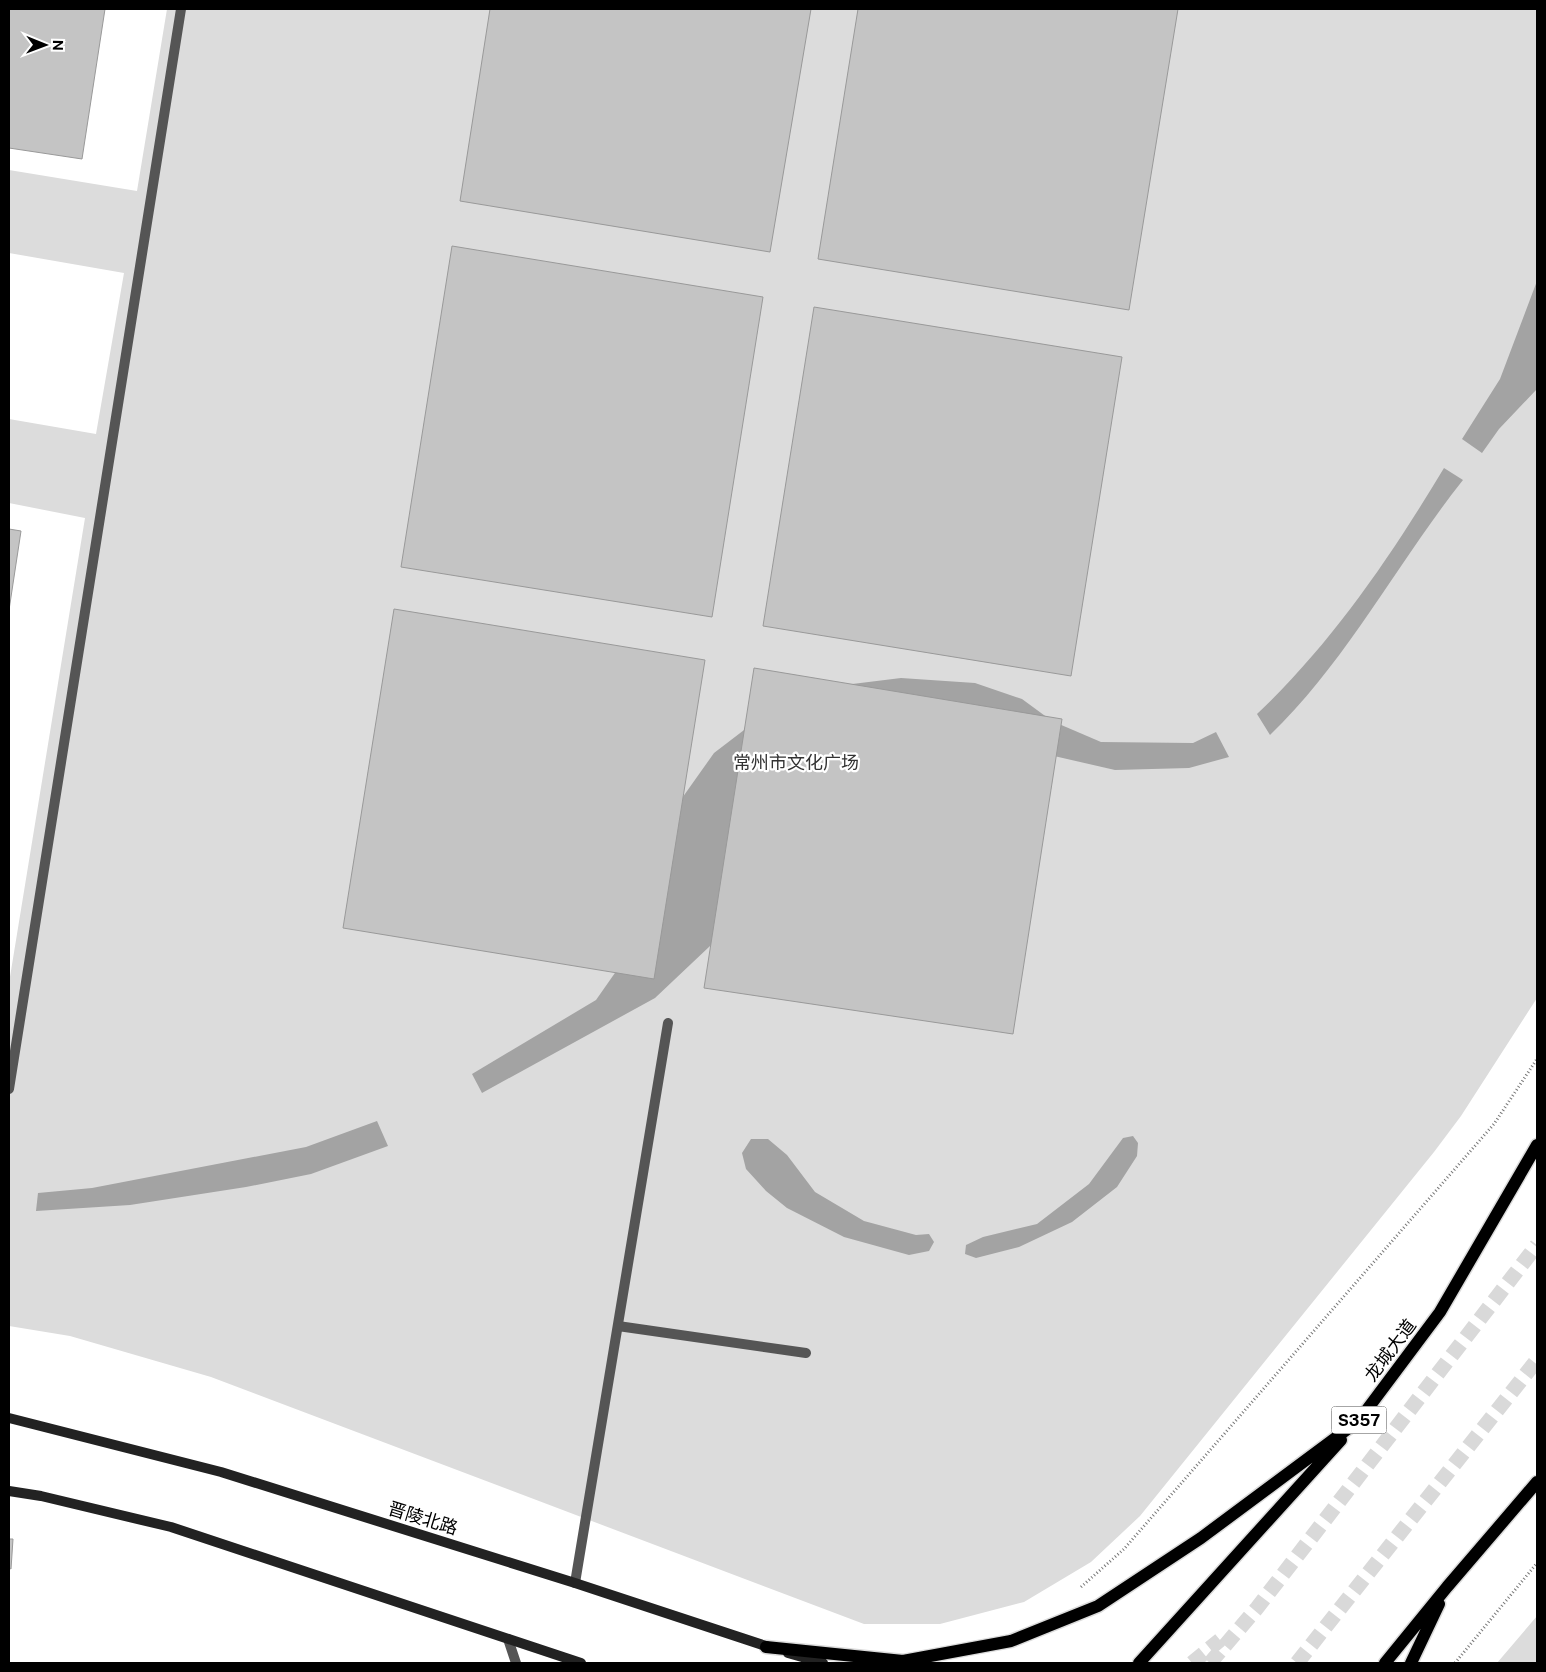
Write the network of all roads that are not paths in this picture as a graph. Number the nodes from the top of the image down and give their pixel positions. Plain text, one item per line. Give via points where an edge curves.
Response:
1 (181, 9) edge
2 (668, 1023) dead end
3 (9, 1089) edge
4 (1537, 1145) edge
5 (618, 1326) junction
6 (806, 1353) dead end
7 (9, 1418) edge
8 (1361, 1418) junction
9 (1537, 1482) edge
10 (9, 1491) edge
11 (575, 1583) junction
12 (1447, 1587) junction
13 (508, 1639) junction
14 (766, 1647) junction
15 (516, 1663) edge
16 (581, 1663) edge
17 (823, 1663) edge
18 (1139, 1663) edge
19 (1385, 1663) edge
20 (1412, 1663) edge

1 - 3 lane
2 - 5 lane
4 - 8 main road, 龙城大道 / S357 via 1440,1312
5 - 6 lane
5 - 11 lane
7 - 11 main road, 晋陵北路 via 221,1472
8 - 14 main road via 1201,1538 1098,1606 1010,1641 903,1661
8 - 18 main road, 龙城大道 / S357
9 - 12 main road
10 - 13 main road via 171,1527
11 - 14 main road, 晋陵北路
12 - 19 main road
12 - 20 main road
13 - 15 lane
13 - 16 main road
14 - 17 main road, 晋陵北路

